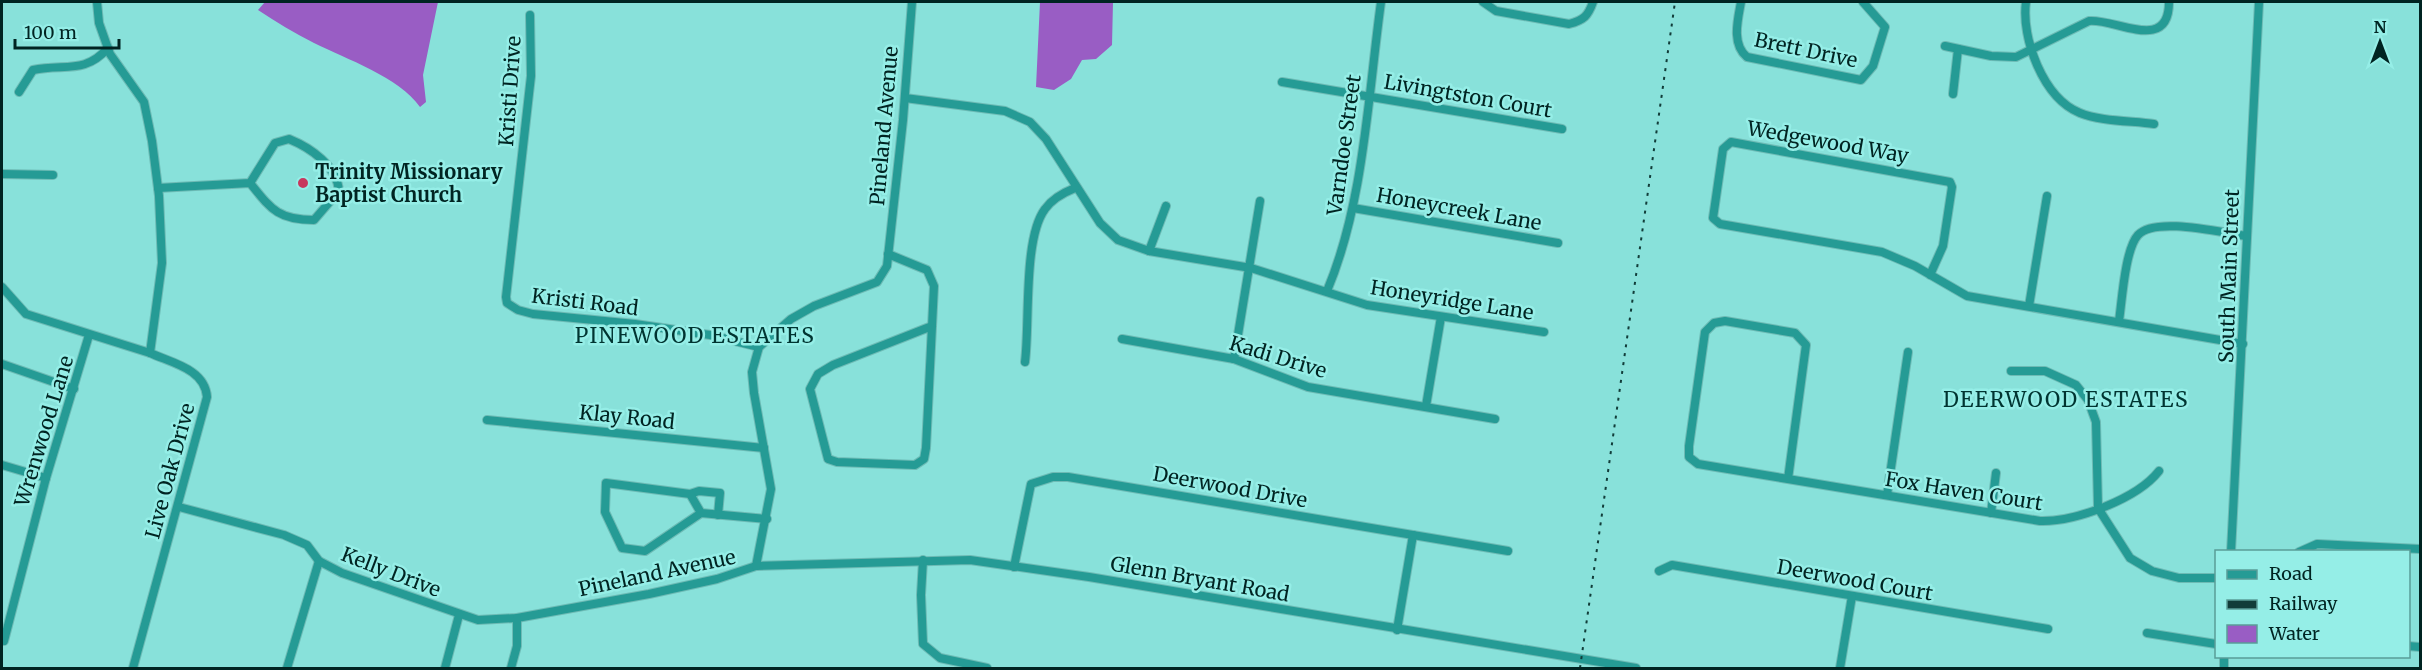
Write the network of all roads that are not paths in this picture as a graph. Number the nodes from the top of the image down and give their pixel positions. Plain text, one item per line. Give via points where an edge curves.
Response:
1 (97, 2) edge
2 (912, 2) edge
3 (1381, 2) edge
4 (1483, 2) edge
5 (1593, 2) edge
6 (1741, 2) edge
7 (1863, 2) edge
8 (2026, 2) edge
9 (2169, 2) edge
10 (2259, 2) edge
11 (530, 15) dead end
12 (1945, 46) dead end
13 (108, 48) junction
14 (2030, 48) junction
15 (1958, 49) junction
16 (1282, 82) dead end
17 (19, 92) dead end
18 (1953, 94) dead end
19 (1368, 96) junction
20 (905, 98) junction
21 (2154, 124) dead end
22 (1562, 129) dead end
23 (2, 174) edge
24 (53, 175) dead end
25 (250, 183) junction
26 (158, 188) junction
27 (1075, 188) junction
28 (2047, 196) dead end
29 (1260, 201) dead end
30 (1166, 206) dead end
31 (1353, 208) junction
32 (2247, 236) junction
33 (1558, 243) dead end
34 (1149, 251) junction
35 (888, 254) junction
36 (1251, 268) junction
37 (1930, 275) junction
38 (2, 287) edge
39 (1327, 291) junction
40 (2029, 306) junction
41 (514, 308) joint
42 (1441, 317) junction
43 (2119, 321) junction
44 (932, 326) junction
45 (1544, 332) dead end
46 (89, 336) junction
47 (1122, 339) dead end
48 (2243, 344) junction
49 (759, 347) junction
50 (1908, 352) dead end
51 (150, 353) junction
52 (1234, 359) junction
53 (1025, 362) dead end
54 (2, 363) edge
55 (2011, 371) dead end
56 (74, 388) junction
57 (1426, 406) junction
58 (1495, 419) dead end
59 (487, 420) dead end
60 (764, 448) junction
61 (2, 465) edge
62 (2159, 471) dead end
63 (1996, 473) dead end
64 (46, 478) junction
65 (1788, 479) junction
66 (690, 494) junction
67 (1887, 495) junction
68 (179, 507) junction
69 (2098, 508) junction
70 (701, 513) junction
71 (1991, 513) junction
72 (718, 515) junction
73 (767, 519) junction
74 (1413, 535) junction
75 (2421, 549) edge
76 (2231, 550) edge
77 (2304, 550) edge
78 (1508, 551) dead end
79 (923, 560) junction
80 (320, 561) junction
81 (756, 566) junction
82 (1014, 567) junction
83 (1659, 571) dead end
84 (2215, 578) edge
85 (1851, 596) junction
86 (459, 615) junction
87 (517, 618) junction
88 (2048, 629) dead end
89 (1397, 630) junction
90 (2147, 633) dead end
91 (4, 640) dead end
92 (2215, 644) edge
93 (133, 669) edge
94 (287, 669) edge
95 (445, 669) edge
96 (511, 669) edge
97 (987, 669) edge
98 (1636, 669) edge
99 (1839, 669) edge

1 - 13 street
2 - 20 street, Pineland Avenue
3 - 19 street, Varndoe Street
4 - 5 street via 1496,11 1569,24 1589,15
6 - 7 street, Brett Drive via 1736,30 1739,49 1747,57 1861,81 1873,66 1885,27
8 - 14 street
9 - 14 street via 2169,15 2161,26 2150,30 2134,32 2101,20 2089,21
10 - 32 street, South Main Street
11 - 41 street, Kristi Drive via 531,76 506,297
12 - 15 street
13 - 17 street via 98,60 86,65 33,70
13 - 26 street via 144,102
14 - 15 street via 2016,57
14 - 21 street via 2048,83 2070,108 2082,114
15 - 18 street
16 - 19 street, Livingtston Court
19 - 22 street, Livingtston Court
19 - 31 street, Varndoe Street
20 - 27 street via 1005,111 1030,122 1046,138
20 - 35 street, Pineland Avenue
23 - 24 street
25 - 25 street via 275,142 289,138 326,163 338,179 339,191 314,220 293,219 274,212
25 - 26 street
26 - 51 street via 162,263
27 - 34 street via 1100,223 1118,240
27 - 53 street via 1064,192 1045,209 1035,236
28 - 40 street
29 - 36 street
30 - 34 street
31 - 33 street, Honeycreek Lane
31 - 39 street, Varndoe Street via 1343,253
32 - 43 street via 2162,225 2145,229 2130,252
32 - 48 street, South Main Street
34 - 36 street, Honeyridge Lane
35 - 44 street via 927,270 932,278
35 - 49 street, Pineland Avenue via 887,266 878,282 814,306 791,319
36 - 39 street, Honeyridge Lane
36 - 52 street
37 - 37 street, Wedgewood Way via 1943,246 1950,182 1731,142 1723,150 1713,218 1720,224 1882,252
37 - 40 street, Wedgewood Way via 1967,296
38 - 46 street via 26,314
39 - 42 street, Honeyridge Lane via 1367,305
40 - 43 street, Wedgewood Way
41 - 49 street, Kristi Road via 543,315 636,324
42 - 45 street, Honeyridge Lane
42 - 57 street
43 - 48 street, Wedgewood Way
44 - 44 street via 924,459 915,465 828,459 810,389 818,374
46 - 51 street
46 - 56 street, Wrenwood Lane
47 - 52 street, Kadi Drive
48 - 76 street, South Main Street
49 - 60 street, Pineland Avenue via 752,372
50 - 67 street
51 - 68 street, Live Oak Drive via 197,374 206,385 207,397
52 - 57 street, Kadi Drive via 1308,387
54 - 56 street
55 - 69 street via 2045,371 2076,385 2088,400 2097,422
56 - 64 street, Wrenwood Lane
57 - 58 street, Kadi Drive
59 - 60 street, Klay Road
60 - 73 street, Pineland Avenue via 771,489
61 - 64 street
62 - 69 street, Fox Haven Court via 2148,485
63 - 71 street
64 - 91 street, Wrenwood Lane
65 - 65 street, Fox Haven Court via 1806,345 1796,333 1725,321 1714,323 1705,332 1689,457 1698,464
65 - 67 street, Fox Haven Court
66 - 70 street
66 - 70 street, Pineland Avenue via 606,483 605,512 622,548 645,551
66 - 72 street, Pineland Avenue via 720,493
67 - 71 street, Fox Haven Court
68 - 80 street, Kelly Drive via 284,535 307,545
68 - 93 street, Live Oak Drive
69 - 71 street, Fox Haven Court via 2058,521
69 - 84 street via 2130,558 2152,571 2179,578
70 - 72 street, Pineland Avenue
72 - 73 street, Pineland Avenue
73 - 81 street, Pineland Avenue
74 - 78 street, Deerwood Drive
74 - 82 street, Deerwood Drive via 1053,477 1031,484
74 - 89 street
75 - 77 street via 2317,544
79 - 81 street, Glenn Bryant Road
79 - 82 street, Glenn Bryant Road via 970,560
79 - 97 street via 923,644 940,658
80 - 86 street, Kelly Drive via 342,573
80 - 94 street
81 - 87 street, Pineland Avenue via 649,594
82 - 89 street, Glenn Bryant Road
83 - 85 street, Deerwood Court via 1672,565
85 - 88 street, Deerwood Court
85 - 99 street
86 - 87 street, Kelly Drive via 478,620
86 - 95 street
87 - 96 street via 517,646
89 - 98 street, Glenn Bryant Road
90 - 92 street

